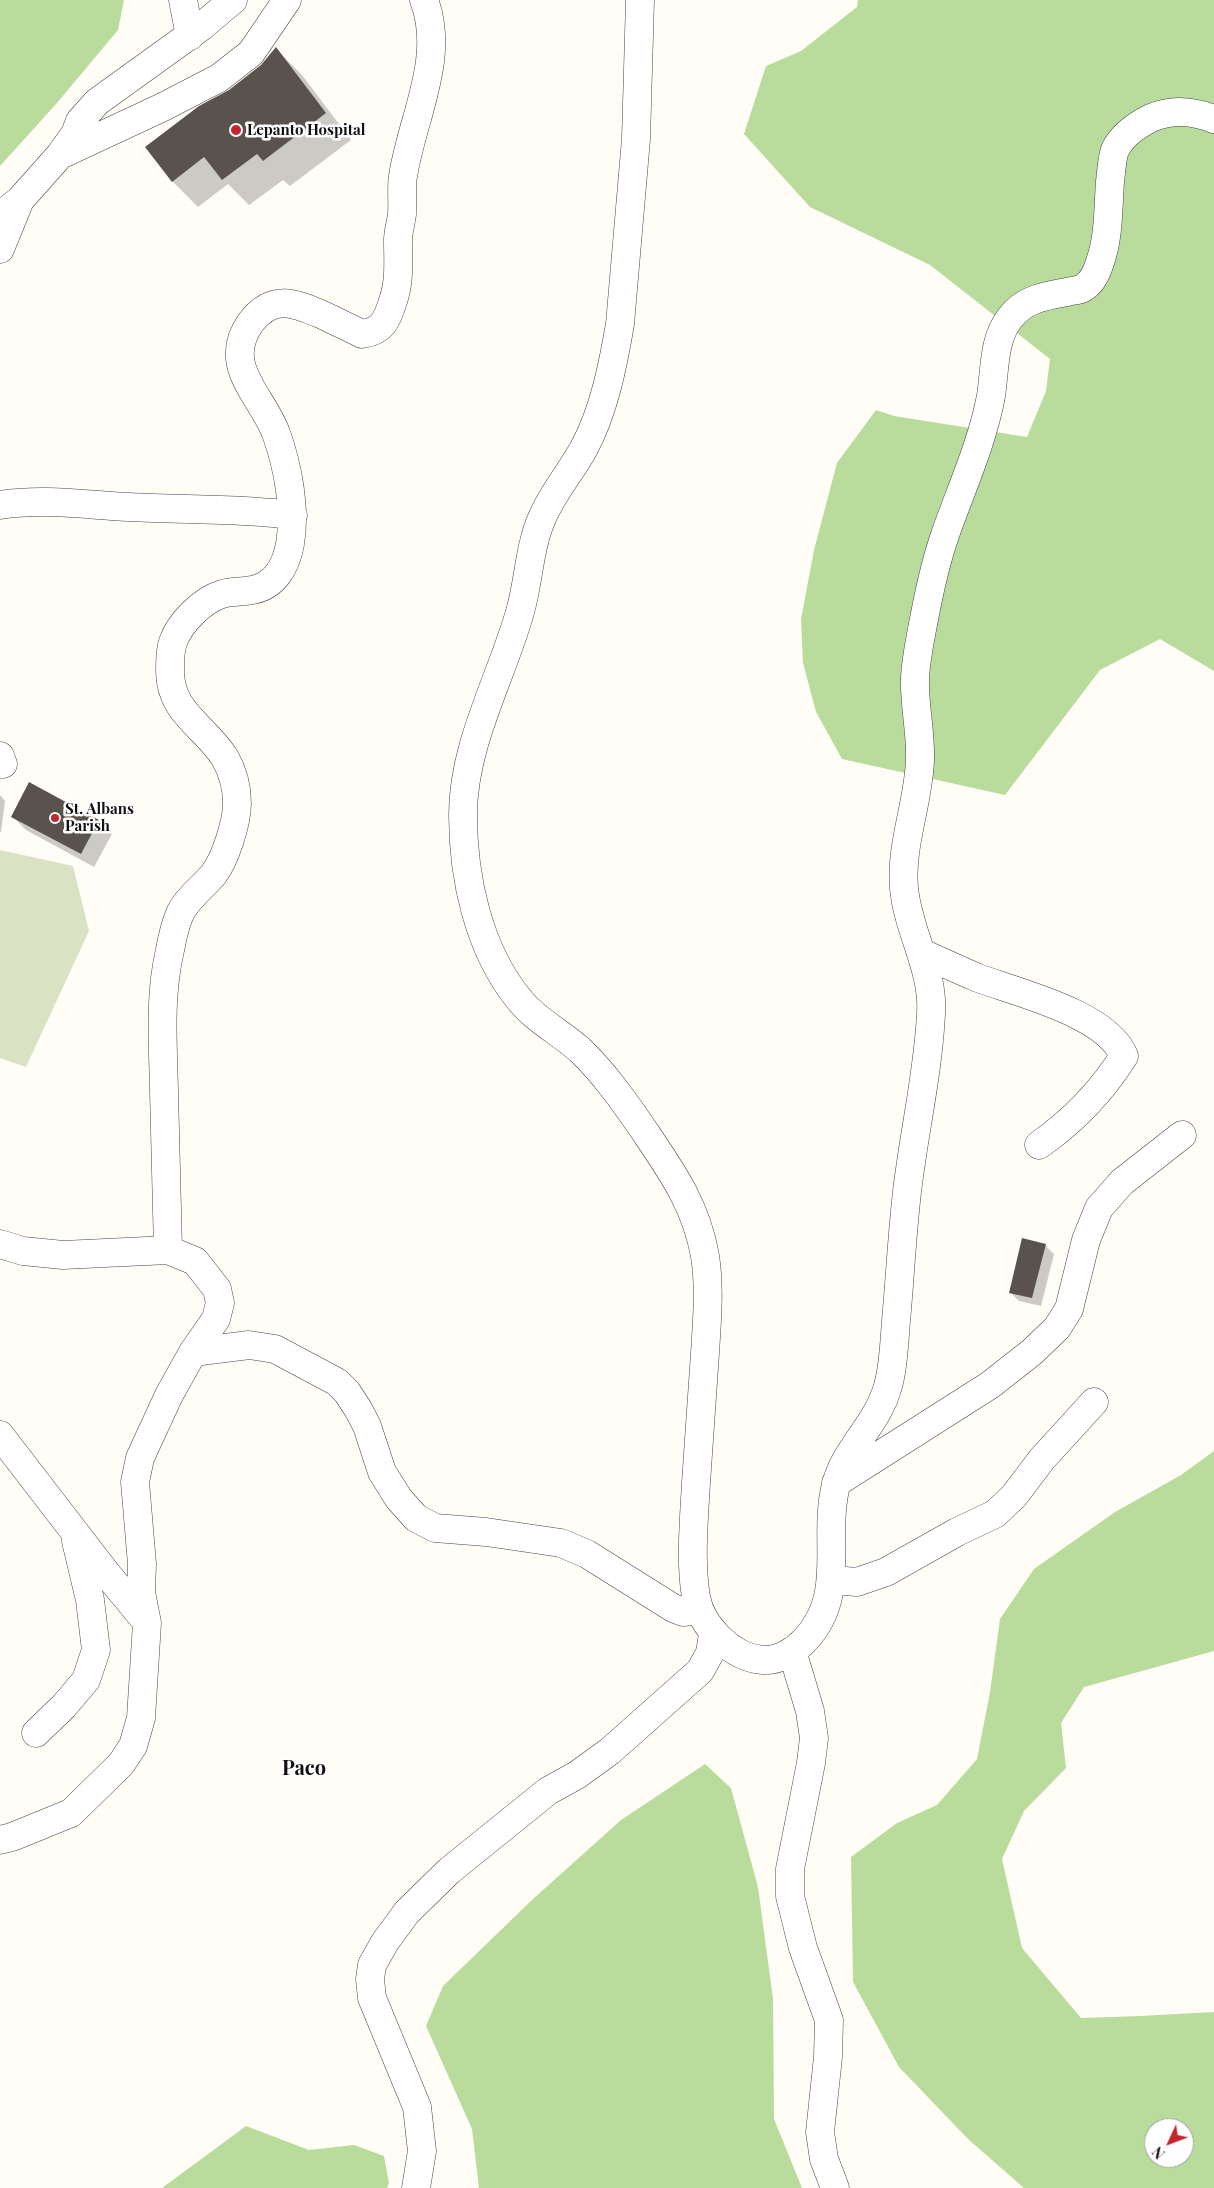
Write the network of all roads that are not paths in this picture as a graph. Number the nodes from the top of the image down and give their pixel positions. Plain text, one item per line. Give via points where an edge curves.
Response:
1 (183, 0) edge
2 (233, 0) edge
3 (287, 0) edge
4 (424, 0) edge
5 (640, 0) edge
6 (190, 36) junction
7 (1214, 119) edge
8 (60, 154) junction
9 (10, 208) edge
10 (0, 250) edge
11 (0, 505) edge
12 (293, 515) junction
13 (922, 953) junction
14 (1182, 1135) dead end
15 (1039, 1145) dead end
16 (0, 1244) edge
17 (168, 1250) junction
18 (193, 1352) junction
19 (1094, 1402) dead end
20 (0, 1435) edge
21 (836, 1483) junction
22 (74, 1529) junction
23 (833, 1580) junction
24 (699, 1610) junction
25 (147, 1623) junction
26 (713, 1634) junction
27 (792, 1651) junction
28 (36, 1733) dead end
29 (0, 1840) edge
30 (416, 2188) edge
31 (835, 2188) edge

1 - 6 street
2 - 6 street
3 - 8 street via 252,53 219,78
4 - 12 street via 432,31 429,69 403,177 398,239 400,263 394,300 382,326 374,332 362,334 296,303 278,303 253,320 241,339 238,351 240,366 275,430
5 - 24 street via 636,139 616,346 598,412 584,448 555,492 533,543 521,610 467,769 464,840 472,903 500,973 534,1016 578,1048 618,1093 684,1190 693,1212 706,1260 708,1305 694,1516
6 - 8 street via 97,102 80,120 75,134
7 - 13 street via 1190,111 1162,114 1126,135 1116,149 1112,163 1105,245 1099,268 1089,285 1033,299 1010,316 1002,334 981,437 942,544 925,613 915,674 920,762 903,880 909,916
8 - 9 street
9 - 10 street
11 - 12 street via 64,502 256,510
12 - 17 street via 290,544 283,566 274,580 264,587 224,593 208,599 181,627 172,643 170,684 177,701 193,723 223,755 233,774 237,804 227,848 214,874 179,913 162,998
13 - 15 street via 976,977 1075,1013 1119,1044 1124,1056 1112,1074 1067,1125
13 - 21 street via 931,985 931,1015 907,1191 892,1374 882,1406 841,1466
14 - 21 street via 1122,1182 1099,1208 1086,1240 1069,1309 1057,1328 990,1385
16 - 17 street via 23,1251 63,1255
17 - 18 street via 195,1261 217,1289 220,1304 216,1319
18 - 24 street via 249,1345 275,1349 337,1382 358,1409 382,1472 399,1499 416,1518 429,1525 561,1543 587,1554 673,1608 683,1612
18 - 25 street via 140,1458 135,1482 142,1564 141,1592
19 - 23 street via 995,1514 886,1572 857,1582
20 - 22 street
21 - 23 street via 830,1536
22 - 25 street
22 - 28 street via 90,1600 96,1650 86,1680
23 - 27 street via 826,1610 811,1634
24 - 26 street
25 - 29 street via 141,1718 133,1746 121,1764 71,1813
26 - 27 street via 750,1657 764,1660
26 - 30 street via 710,1653 700,1671 610,1751 548,1791 448,1871 407,1912 384,1942 372,1965 372,1998 417,2107 422,2151
27 - 31 street via 810,1711 814,1738 790,1869 790,1896 829,2020 820,2132 824,2159

